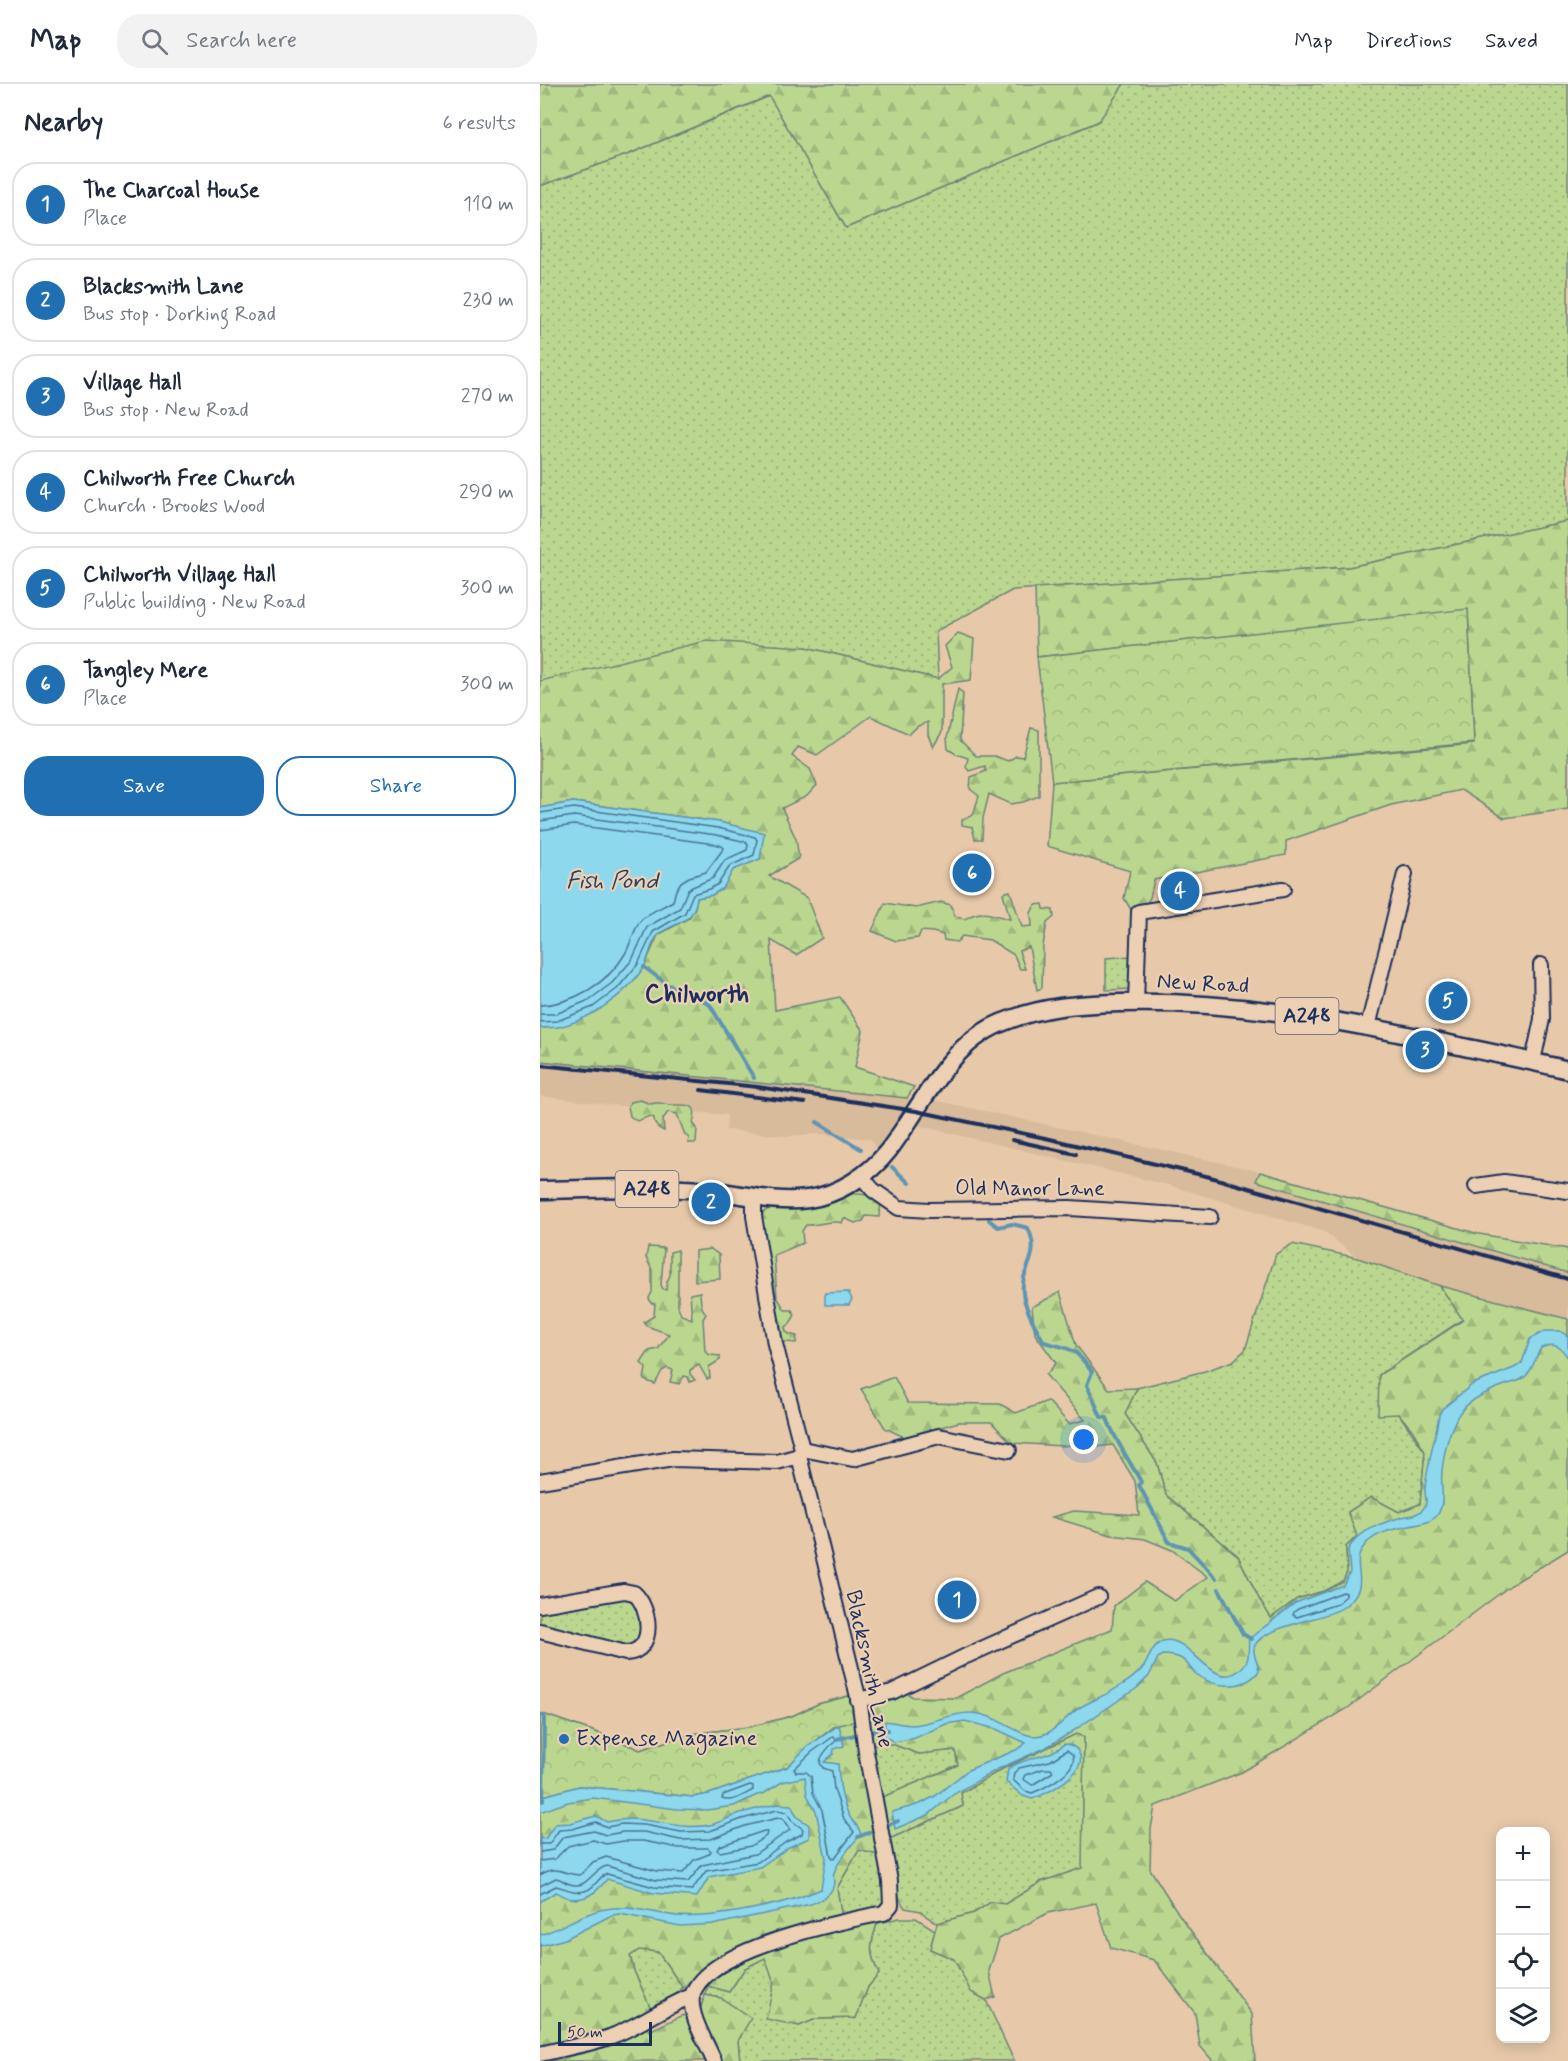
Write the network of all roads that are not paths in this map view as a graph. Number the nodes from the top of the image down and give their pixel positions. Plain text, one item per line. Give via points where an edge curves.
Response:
1 (1405, 874) dead end
2 (1283, 889) dead end
3 (1541, 965) dead end
4 (1136, 1003) junction
5 (1368, 1027) junction
6 (1533, 1061) junction
7 (1568, 1070) edge
8 (861, 1176) junction
9 (1476, 1186) dead end
10 (540, 1190) edge
11 (1568, 1191) edge
12 (754, 1196) junction
13 (1210, 1217) dead end
14 (1009, 1450) dead end
15 (801, 1453) junction
16 (540, 1481) edge
17 (1098, 1597) dead end
18 (540, 1605) edge
19 (540, 1631) edge
20 (858, 1700) junction
21 (692, 1996) junction
22 (540, 2054) edge
23 (714, 2061) edge

1 - 5 street
2 - 4 street via 1139,912
3 - 6 street via 1542,1019
4 - 5 main road, New Road / A248 via 1209,1004
4 - 8 main road, New Road / A248 via 1045,1008 982,1033 938,1076 886,1154
5 - 6 main road, New Road / A248
6 - 7 main road, New Road / A248
8 - 12 main road, A248 via 837,1190 809,1199
8 - 13 street, Old Manor Lane via 898,1208 1070,1208
9 - 11 street via 1504,1182
10 - 12 main road, A248 via 684,1189
12 - 15 street, Blacksmith Lane via 775,1344
14 - 15 street via 939,1436 853,1459
15 - 16 street via 777,1462 673,1459
15 - 20 street, Blacksmith Lane
17 - 20 street via 892,1692
18 - 19 street via 624,1591 634,1593 644,1605 647,1630 641,1649 626,1653
20 - 21 street, Blacksmith Lane via 891,1905 884,1913 790,1935 728,1959 699,1983
21 - 22 street via 615,2035
21 - 23 street via 697,2024

